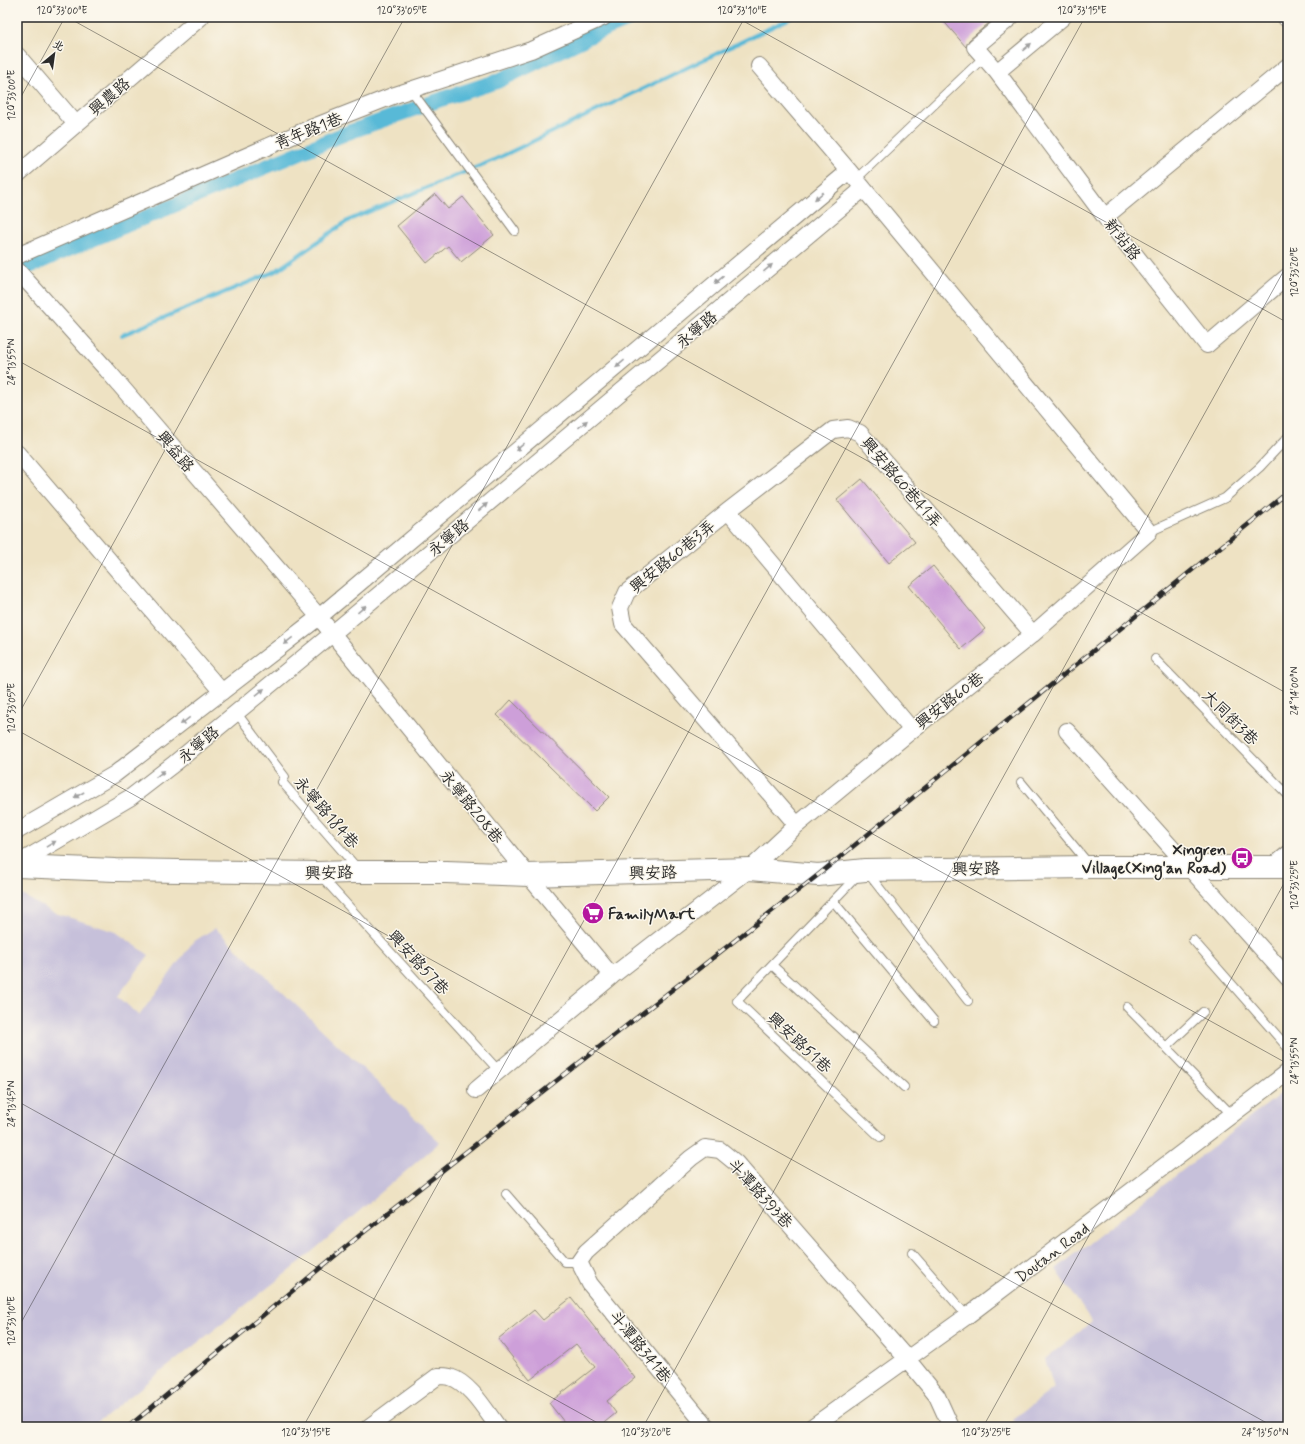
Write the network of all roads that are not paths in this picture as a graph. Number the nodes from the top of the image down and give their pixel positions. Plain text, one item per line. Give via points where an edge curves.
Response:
1 (201, 17) edge
2 (604, 17) edge
3 (1011, 17) edge
4 (1063, 17) edge
5 (1285, 17) edge
6 (1288, 20) edge
7 (980, 52) junction
8 (17, 55) edge
9 (759, 66) dead end
10 (1288, 66) edge
11 (997, 72) junction
12 (411, 90) junction
13 (76, 124) junction
14 (17, 175) edge
15 (856, 180) junction
16 (1105, 217) junction
17 (515, 231) dead end
18 (17, 256) edge
19 (17, 270) edge
20 (1288, 276) edge
21 (1288, 437) edge
22 (17, 453) edge
23 (728, 511) junction
24 (1149, 532) junction
25 (319, 617) junction
26 (332, 634) junction
27 (1033, 634) junction
28 (1155, 659) dead end
29 (222, 692) junction
30 (236, 712) junction
31 (912, 730) junction
32 (1068, 731) dead end
33 (1021, 782) dead end
34 (1288, 795) edge
35 (797, 825) junction
36 (17, 831) edge
37 (1288, 849) edge
38 (17, 865) edge
39 (1091, 867) junction
40 (1277, 867) edge
41 (1189, 868) junction
42 (750, 869) junction
43 (865, 870) junction
44 (360, 872) junction
45 (317, 873) junction
46 (528, 875) junction
47 (833, 901) junction
48 (1193, 940) dead end
49 (772, 965) junction
50 (612, 976) junction
51 (1288, 978) edge
52 (968, 1001) dead end
53 (1127, 1007) dead end
54 (1203, 1012) dead end
55 (934, 1021) dead end
56 (1166, 1047) junction
57 (1288, 1048) edge
58 (500, 1071) junction
59 (1288, 1072) edge
60 (904, 1087) dead end
61 (476, 1090) dead end
62 (1232, 1115) junction
63 (880, 1137) dead end
64 (506, 1194) dead end
65 (912, 1253) dead end
66 (580, 1262) junction
67 (968, 1316) junction
68 (907, 1359) junction
69 (369, 1427) edge
70 (498, 1427) edge
71 (707, 1427) edge
72 (812, 1427) edge
73 (951, 1427) edge

1 - 13 street, 興農路
2 - 12 street, 青年路1巷 via 532,50
3 - 7 street
11 -> 4 street
5 - 6 street
7 - 11 street, 新站路
7 - 15 lane
8 - 13 street
9 - 15 street
10 - 16 street
11 - 16 street, 新站路
12 - 17 lane
12 - 18 street, 青年路1巷 via 306,130
13 - 14 street, 興農路
15 - 24 street
15 -> 25 street, 永寧路
26 -> 15 street, 永寧路
16 - 20 street, 新站路 via 1207,345
19 - 25 street, 興益路 via 108,370
21 - 24 lane via 1260,467 1225,498
22 - 29 street
23 - 27 street, 興安路60巷41弄 via 833,430 848,428 860,434
23 - 31 street, 興安路60巷3弄
23 - 35 street, 興安路60巷3弄 via 626,592 620,608 623,624
24 - 27 street, 興安路60巷
25 - 26 street, 興益路
25 -> 29 street, 永寧路
30 -> 26 street, 永寧路
26 - 46 street, 永寧路208巷
27 - 31 street, 興安路60巷
28 - 34 lane, 大同街3巷
29 -> 36 street, 永寧路 via 115,774
38 -> 30 street, 永寧路 via 131,797
30 - 44 lane, 永寧路184巷 via 285,777 282,782
31 - 35 street, 興安路60巷
32 - 41 street
33 - 39 lane
35 - 42 street, 興安路60巷
37 - 40 lane
38 - 45 street, 興安路 via 115,870
39 - 41 street, 興安路
39 - 43 street, 興安路
40 - 41 street, 興安路
41 - 51 street
42 - 43 street, 興安路 via 818,875
42 - 46 street, 興安路
42 - 50 street, 興安路60巷
43 - 47 lane, 興安路51巷
43 - 52 lane
44 - 45 street, 興安路
44 - 46 street, 興安路
45 - 58 lane, 興安路57巷
46 - 50 street, 永寧路208巷
47 - 49 lane, 興安路51巷
47 - 55 lane
48 - 57 lane
49 - 60 lane
49 - 63 lane, 興安路51巷 via 737,1001
50 - 58 street, 興安路60巷
53 - 56 lane
54 - 56 lane
56 - 62 lane
58 - 61 street, 興安路60巷
59 - 62 street, Doutan Road
62 - 67 street, Doutan Road
64 - 66 lane via 565,1262
65 - 67 lane
66 - 68 street, 斗潭路393巷 via 586,1252 691,1158 705,1148 720,1150 736,1163
66 - 71 street, 斗潭路341巷 via 590,1284
67 - 68 street, Doutan Road
68 - 72 street, Doutan Road
68 - 73 street, 斗潭路393巷 via 937,1396
69 - 70 street via 438,1376 449,1376 460,1382 476,1397

